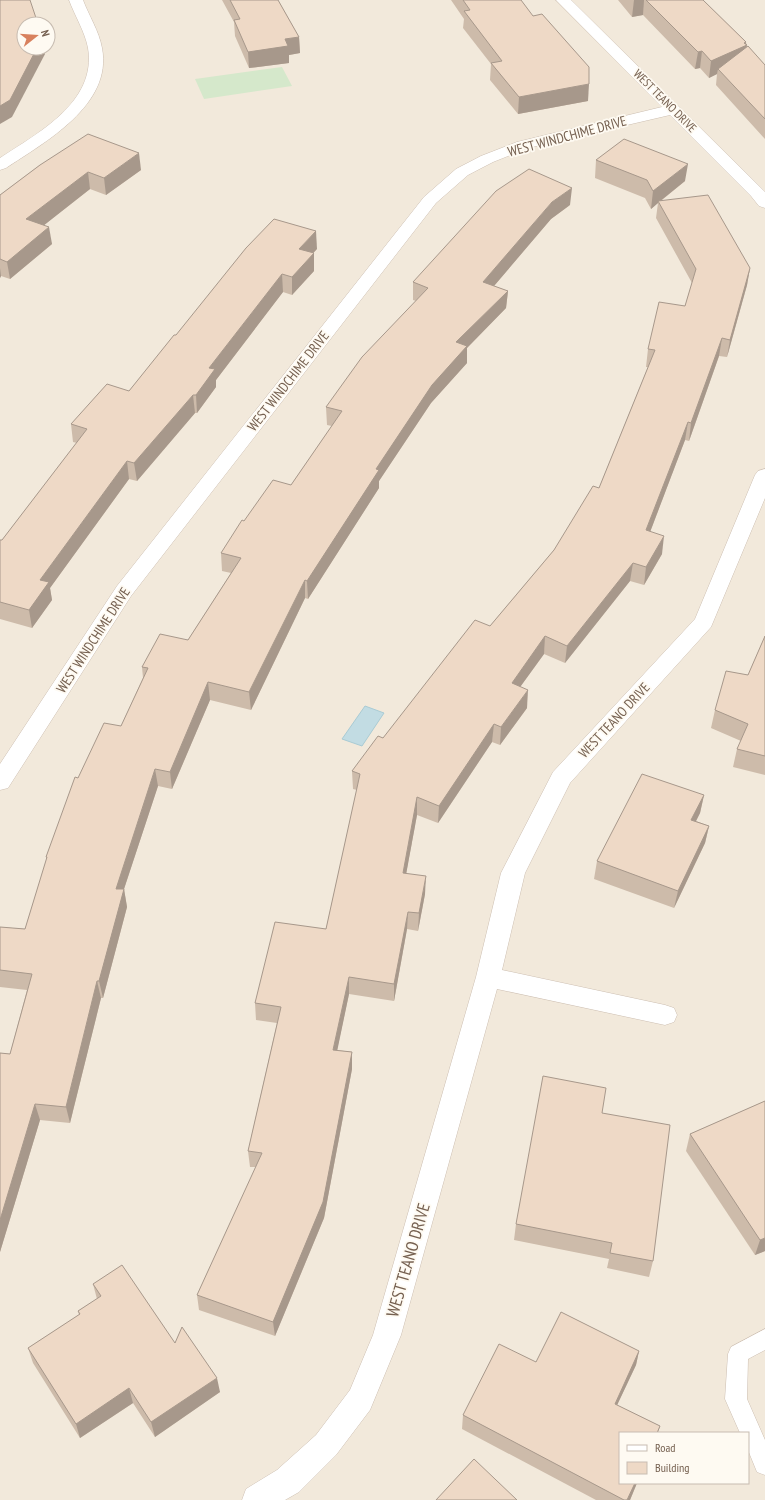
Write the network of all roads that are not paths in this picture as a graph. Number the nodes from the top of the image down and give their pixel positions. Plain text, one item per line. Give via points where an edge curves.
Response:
1 (76, 0) edge
2 (563, 0) edge
3 (674, 109) junction
4 (0, 165) edge
5 (765, 203) edge
6 (765, 475) edge
7 (0, 782) edge
8 (488, 978) junction
9 (665, 1015) dead end
10 (765, 1339) edge
11 (765, 1464) edge
12 (257, 1500) edge

1 - 4 street via 95,49 96,69 91,86 78,106 58,126
2 - 3 street, WEST TEANO DRIVE
3 - 5 street, WEST TEANO DRIVE
3 - 7 street, WEST WINDCHIME DRIVE via 523,145 462,172 430,200 124,592
6 - 8 street, WEST TEANO DRIVE via 704,622 561,778 513,873
8 - 9 street
8 - 12 street, WEST TEANO DRIVE via 387,1335 360,1400 326,1445 288,1481
10 - 11 lane via 738,1354 736,1399

